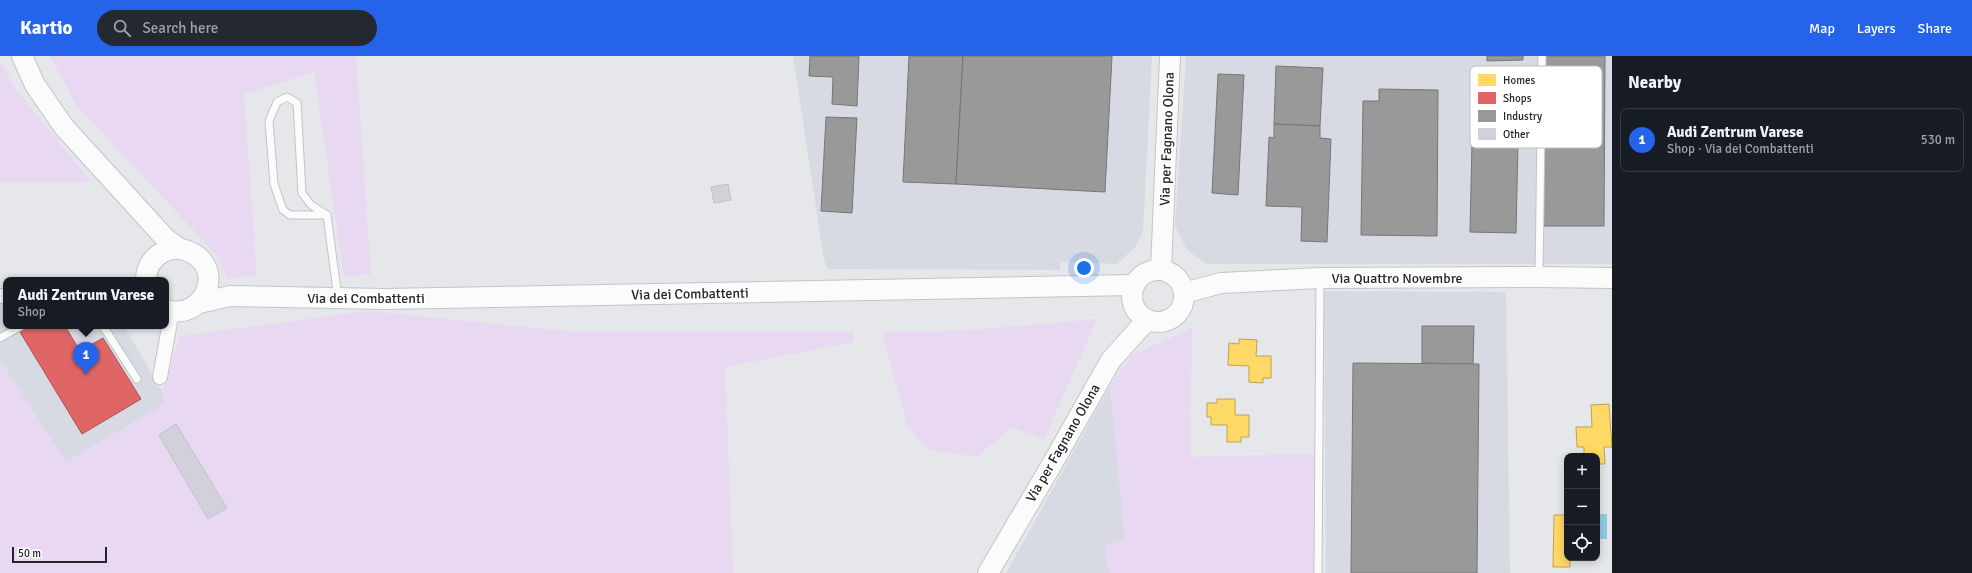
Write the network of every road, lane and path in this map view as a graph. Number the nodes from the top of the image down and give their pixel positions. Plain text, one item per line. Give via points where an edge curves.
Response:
1 (22, 56) edge
2 (1170, 56) edge
3 (1542, 56) edge
4 (1542, 66) edge
5 (1541, 148) edge
6 (326, 215) junction
7 (147, 219) junction
8 (180, 249) junction
9 (1161, 270) junction
10 (148, 271) edge
11 (208, 275) junction
12 (1539, 277) junction
13 (1320, 278) junction
14 (1612, 278) edge
15 (1134, 285) junction
16 (1184, 293) junction
17 (245, 296) junction
18 (339, 299) junction
19 (199, 303) junction
20 (169, 311) edge
21 (1147, 320) junction
22 (16, 329) edge
23 (105, 329) edge
24 (167, 329) edge
25 (0, 338) edge
26 (160, 377) dead end
27 (137, 379) dead end
28 (988, 573) edge
29 (1318, 573) edge

1 - 7 street, Via dei Combattenti via 35,84 64,127
2 - 9 street, Via per Fagnano Olona
3 - 4 lane
5 - 12 lane
6 - 6 lane via 311,205 302,193 297,103 287,97 277,102 269,121 274,184 283,210 290,216
6 - 18 lane
7 - 8 street, Via dei Combattenti via 166,239
7 - 10 street via 153,233
8 - 10 street via 167,250
8 - 11 street, Via dei Combattenti via 198,257
9 - 15 street via 1145,273
9 - 16 street via 1177,277
11 - 17 street, Via dei Combattenti via 231,291
11 - 19 street via 207,290
12 - 13 street, Via Quattro Novembre
12 - 14 street, Via Quattro Novembre
13 - 16 street, Via Quattro Novembre via 1221,283
13 - 29 lane
15 - 18 street, Via dei Combattenti
15 - 21 street via 1132,293 1135,309
16 - 21 street via 1184,301 1177,315 1163,322
17 - 18 street, Via dei Combattenti
17 - 19 street, Via dei Combattenti via 230,296
19 - 20 street, Via dei Combattenti via 182,311
21 - 28 street, Via per Fagnano Olona via 1111,360
22 - 25 lane
23 - 27 lane
24 - 26 street

